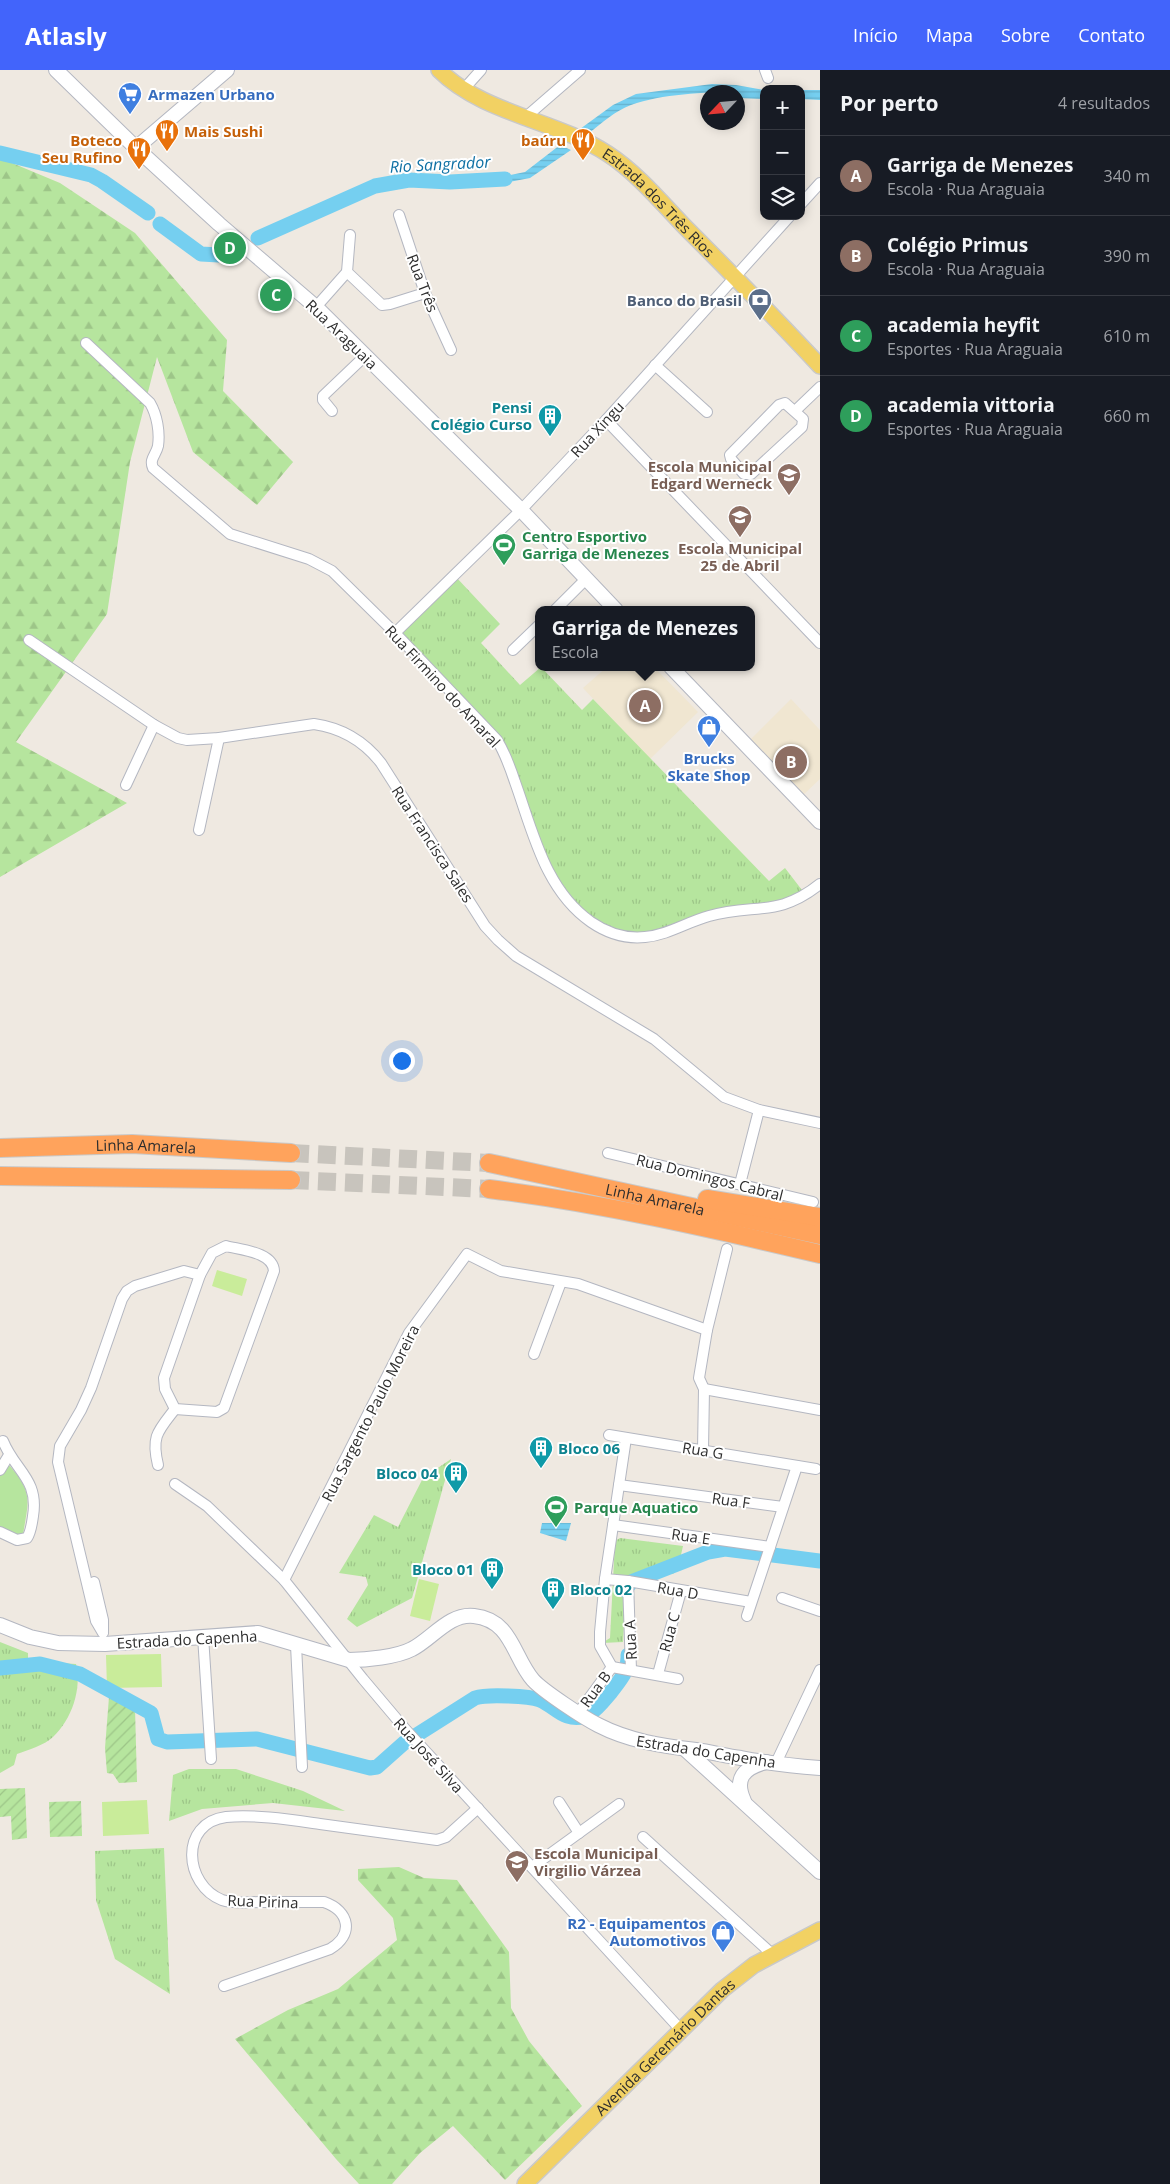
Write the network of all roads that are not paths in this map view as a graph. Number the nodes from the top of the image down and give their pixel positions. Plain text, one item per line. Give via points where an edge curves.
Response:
1 (56, 70) edge
2 (227, 70) edge
3 (439, 70) edge
4 (481, 70) edge
5 (580, 70) edge
6 (463, 90) junction
7 (527, 116) junction
8 (136, 148) junction
9 (820, 183) edge
10 (805, 200) edge
11 (399, 215) dead end
12 (786, 220) edge
13 (350, 235) dead end
14 (347, 272) junction
15 (735, 277) junction
16 (425, 293) junction
17 (316, 307) junction
18 (86, 343) dead end
19 (451, 350) dead end
20 (365, 356) junction
21 (655, 365) junction
22 (820, 366) edge
23 (820, 387) edge
24 (332, 411) dead end
25 (795, 411) junction
26 (707, 412) dead end
27 (606, 420) junction
28 (521, 510) junction
29 (586, 579) junction
30 (559, 606) edge
31 (612, 606) edge
32 (535, 630) edge
33 (396, 633) junction
34 (29, 640) dead end
35 (820, 642) edge
36 (513, 650) dead end
37 (675, 671) edge
38 (154, 725) junction
39 (219, 738) junction
40 (126, 786) dead end
41 (820, 822) edge
42 (199, 830) dead end
43 (820, 884) edge
44 (759, 1110) junction
45 (820, 1123) edge
46 (0, 1148) edge
47 (291, 1153) tunnel mouth
48 (608, 1153) dead end
49 (489, 1163) tunnel mouth
50 (0, 1176) edge
51 (291, 1180) tunnel mouth
52 (740, 1184) junction
53 (488, 1189) tunnel mouth
54 (630, 1193) junction
55 (816, 1210) edge
56 (820, 1235) edge
57 (728, 1249) dead end
58 (820, 1254) edge
59 (200, 1275) junction
60 (561, 1282) junction
61 (707, 1330) junction
62 (534, 1354) dead end
63 (704, 1389) junction
64 (175, 1409) junction
65 (820, 1410) edge
66 (609, 1435) dead end
67 (626, 1438) junction
68 (3, 1441) dead end
69 (703, 1450) junction
70 (8, 1455) junction
71 (158, 1465) dead end
72 (797, 1466) junction
73 (816, 1469) dead end
74 (0, 1470) edge
75 (174, 1484) dead end
76 (619, 1485) junction
77 (783, 1507) junction
78 (613, 1525) junction
79 (0, 1532) edge
80 (770, 1547) junction
81 (605, 1579) junction
82 (284, 1580) junction
83 (628, 1581) junction
84 (680, 1591) junction
85 (782, 1598) dead end
86 (751, 1602) junction
87 (820, 1611) edge
88 (747, 1616) dead end
89 (0, 1625) edge
90 (203, 1636) junction
91 (104, 1638) junction
92 (296, 1645) junction
93 (349, 1660) junction
94 (622, 1668) junction
95 (820, 1670) edge
96 (658, 1674) junction
97 (678, 1679) dead end
98 (579, 1712) junction
99 (686, 1750) junction
100 (212, 1758) dead end
101 (771, 1762) junction
102 (302, 1767) dead end
103 (820, 1768) edge
104 (744, 1801) junction
105 (559, 1802) dead end
106 (619, 1804) dead end
107 (478, 1808) junction
108 (579, 1833) junction
109 (643, 1837) dead end
110 (532, 1867) junction
111 (820, 1872) edge
112 (820, 1930) edge
113 (772, 1954) junction
114 (224, 1986) dead end
115 (681, 2030) junction
116 (525, 2184) edge

1 - 8 street, Rua Araguaia
2 - 8 street
3 - 6 main road, Estrada dos Três Rios
4 - 6 street
5 - 7 street
6 - 7 main road, Estrada dos Três Rios via 488,103
7 - 15 main road, Estrada dos Três Rios via 617,160
8 - 17 street, Rua Araguaia
9 - 10 street
11 - 16 street, Rua Três
12 - 15 street, Rua Xingu
13 - 14 street
14 - 16 street via 382,304
14 - 17 street
15 - 21 street, Rua Xingu
15 - 22 main road, Estrada dos Três Rios
16 - 19 street, Rua Três
17 - 20 street, Rua Araguaia
18 - 33 street, Rua Firmino do Amaral via 154,410 158,447 151,460 153,468 230,534 309,559 332,571
20 - 24 street via 323,396
20 - 28 street, Rua Araguaia
21 - 26 street
21 - 27 street, Rua Xingu
23 - 25 street
25 - 25 street via 802,419 802,427 751,474 744,474 731,459 732,452 779,405 785,403
27 - 28 street, Rua Xingu
27 - 35 street
28 - 29 street, Rua Araguaia
28 - 33 street, Rua Xingu
29 - 30 street
29 - 31 street, Rua Araguaia
32 - 36 street
33 - 43 street, Rua Firmino do Amaral via 497,740 553,880 571,906 597,927 632,938 658,935 710,916 785,906
34 - 38 street, Rua Francisca Sales
37 - 41 street
38 - 39 street, Rua Francisca Sales via 187,740
38 - 40 street
39 - 42 street
39 - 44 street, Rua Francisca Sales via 314,724 330,727 359,741 381,763 480,918 498,940 516,956 654,1039 724,1097
44 - 45 street, Rua Francisca Sales
44 - 52 street
46 - 47 highway, Linha Amarela via 132,1144
48 - 52 street, Rua Domingos Cabral
49 - 54 highway, Linha Amarela
50 - 51 highway, Linha Amarela
52 - 55 street, Rua Domingos Cabral
53 - 58 highway, Linha Amarela via 672,1219
54 - 55 highway
54 - 56 highway, Linha Amarela
57 - 61 street
59 - 64 street via 164,1378 164,1389
59 - 64 street via 212,1253 226,1246 267,1258 274,1266 265,1300 224,1408 216,1412
59 - 91 street via 184,1271 127,1291 91,1388 60,1446 96,1621
60 - 61 street via 578,1284
60 - 62 street
60 - 82 street, Rua Sargento Paulo Moreira via 501,1271 467,1254 409,1333
61 - 63 street via 699,1378
63 - 65 street
63 - 69 street
64 - 71 street via 157,1432
66 - 67 street, Rua G
67 - 69 street, Rua G
67 - 76 street, Rua B
68 - 70 street
69 - 72 street, Rua G
70 - 74 street
70 - 79 street via 28,1479 34,1494 34,1508 27,1538 17,1540
72 - 73 street, Rua G
72 - 77 street
75 - 82 street, Rua José Silva via 207,1506
76 - 77 street, Rua F
76 - 78 street, Rua B
77 - 80 street
78 - 80 street, Rua E
78 - 81 street, Rua B
80 - 86 street
81 - 83 street, Rua D
81 - 94 street, Rua B via 600,1646
82 - 93 street, Rua José Silva
83 - 84 street, Rua D
83 - 94 street, Rua A
84 - 86 street, Rua D
84 - 96 street, Rua C
85 - 87 street
86 - 88 street
89 - 91 street, Estrada do Capenha via 30,1637 58,1643
90 - 91 street, Estrada do Capenha
90 - 92 street, Estrada do Capenha via 258,1633
90 - 100 street
92 - 93 street, Estrada do Capenha
92 - 102 street
93 - 98 street, Estrada do Capenha via 410,1650 457,1618 474,1616 491,1621 503,1630 534,1681
93 - 107 street, Rua José Silva via 406,1730
94 - 96 street, Rua B
94 - 98 street, Rua B
95 - 101 street
96 - 97 street, Rua B
98 - 99 street, Estrada do Capenha via 635,1741
99 - 101 street, Estrada do Capenha
99 - 104 street
101 - 103 street, Estrada do Capenha
101 - 104 street via 749,1768 740,1780
104 - 111 street
105 - 108 street
106 - 108 street
107 - 110 street, Rua José Silva
107 - 114 street, Rua Pirina via 446,1837 437,1840 281,1818 226,1817 205,1825 194,1840 192,1852 195,1872 209,1892 230,1902 324,1902 335,1906 343,1914 346,1924 345,1935 330,1949
108 - 110 street
109 - 113 street
110 - 115 street, Rua José Silva
112 - 113 main road, Avenida Geremário Dantas
113 - 115 main road, Avenida Geremário Dantas via 722,1990
115 - 116 main road, Avenida Geremário Dantas

